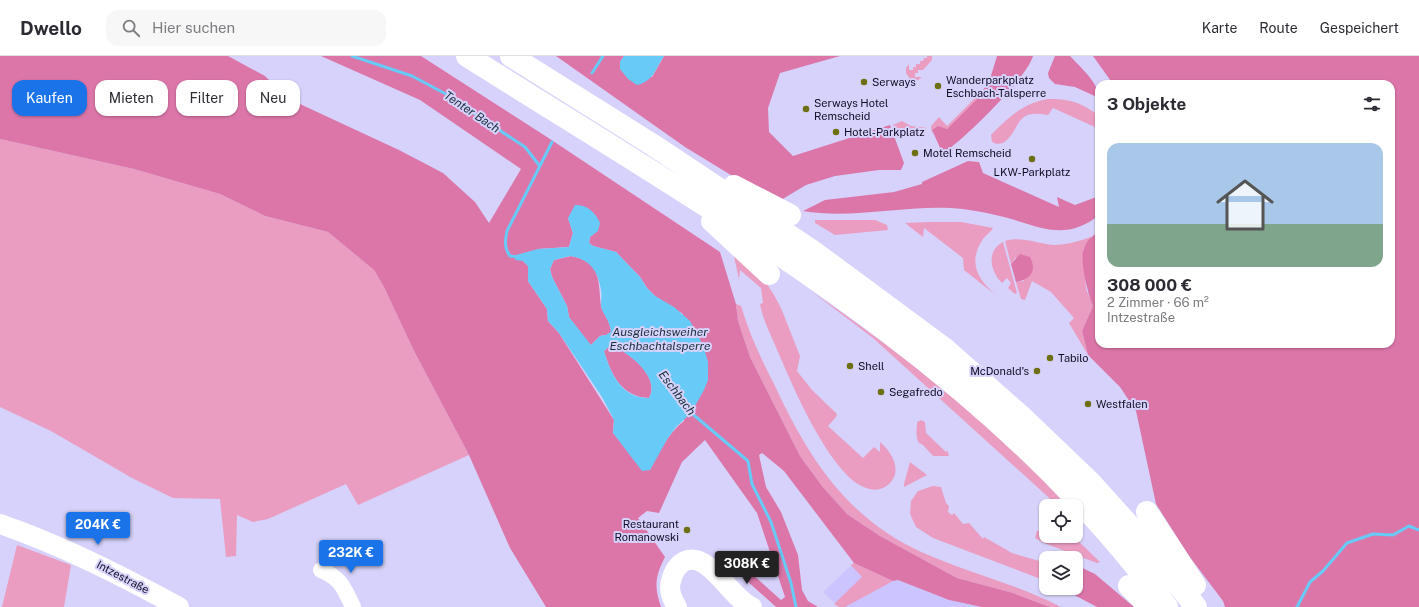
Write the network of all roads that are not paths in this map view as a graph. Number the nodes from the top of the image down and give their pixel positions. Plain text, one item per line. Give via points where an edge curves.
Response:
1 (467, 56) edge
2 (511, 56) edge
3 (689, 183) junction
4 (790, 215) dead end
5 (769, 274) dead end
6 (1146, 512) dead end
7 (0, 524) edge
8 (321, 570) dead end
9 (1129, 586) dead end
10 (746, 606) edge
11 (178, 607) edge
12 (353, 607) edge
13 (676, 607) edge
14 (1150, 607) edge
15 (1167, 607) edge
16 (1196, 607) edge
17 (1211, 607) edge

1 - 3 highway
2 - 3 highway via 653,145
3 - 4 highway via 741,188
3 - 5 highway via 720,229
3 - 15 highway via 928,364 978,407 1040,462 1121,550
3 - 16 highway via 814,252 944,348 1090,482 1137,534
6 - 17 highway
7 - 11 main road, Intzestraße via 94,561
8 - 12 street via 334,575
9 - 14 highway
10 - 13 main road via 706,564 695,560 685,561 677,568 670,584

